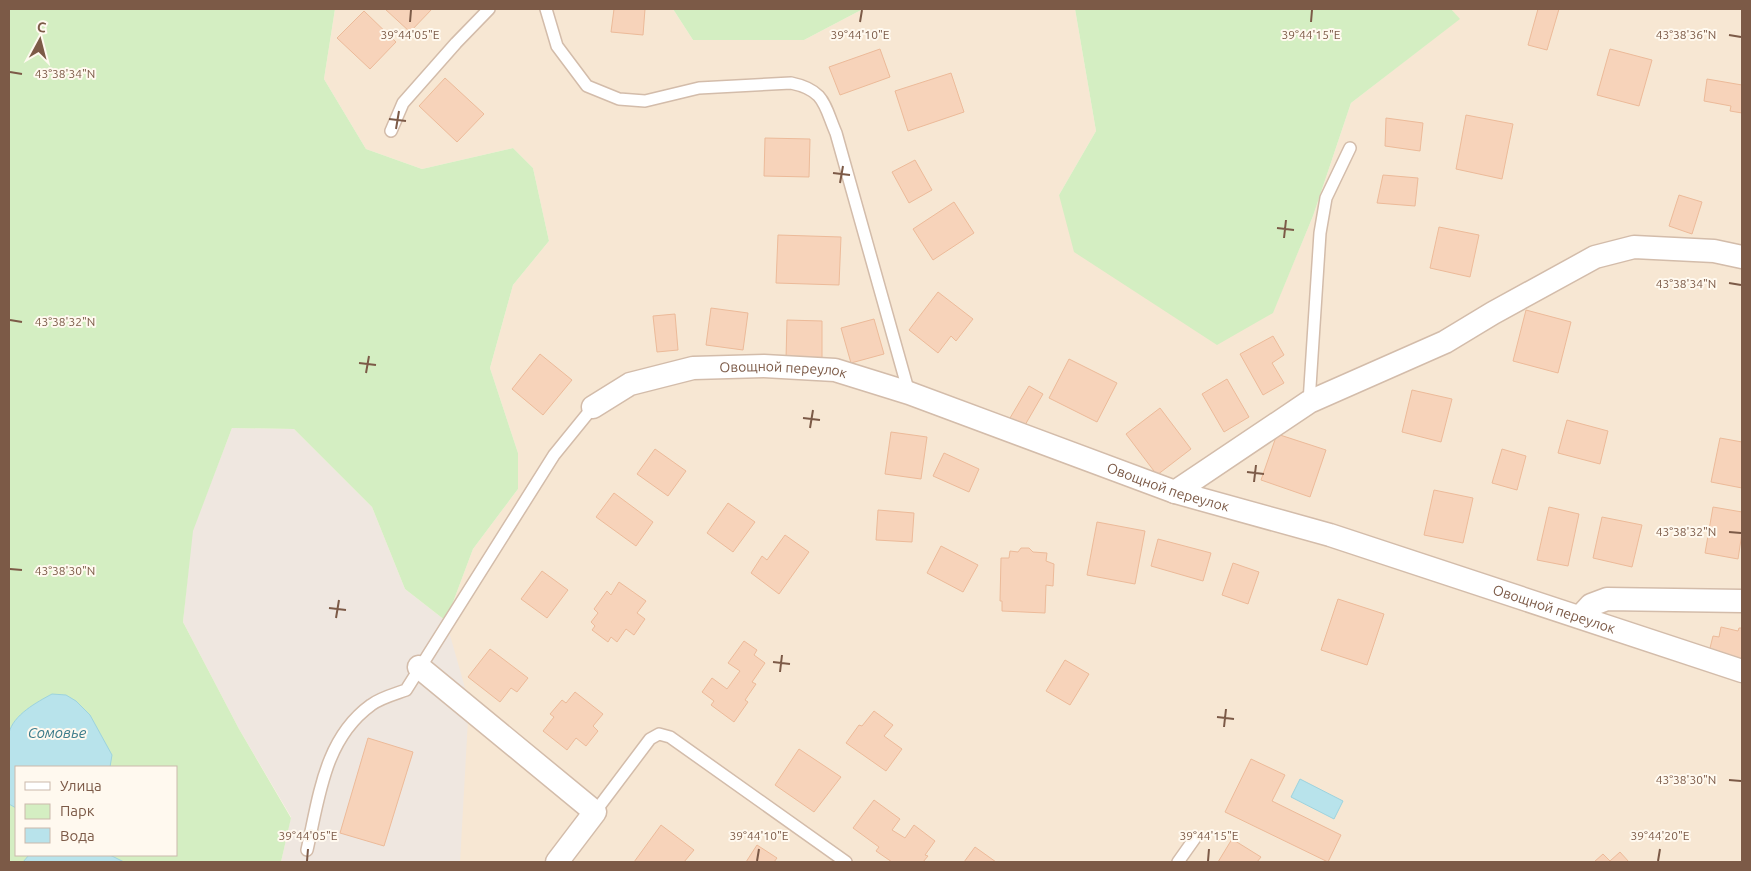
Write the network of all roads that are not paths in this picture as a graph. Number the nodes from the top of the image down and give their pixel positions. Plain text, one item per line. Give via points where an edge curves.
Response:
1 (489, 9) edge
2 (546, 9) edge
3 (391, 131) dead end
4 (1350, 148) dead end
5 (1742, 257) edge
6 (909, 392) junction
7 (1309, 402) junction
8 (593, 407) joint
9 (1175, 492) junction
10 (1742, 601) edge
11 (1580, 617) junction
12 (419, 667) junction
13 (1742, 671) edge
14 (595, 812) junction
15 (1195, 838) dead end
16 (307, 850) dead end
17 (557, 862) edge
18 (846, 862) edge
19 (1178, 862) edge

1 - 3 lane via 403,103
2 - 6 lane via 557,46 587,86 619,99 645,101 698,88 791,83 805,86 820,95 836,134
4 - 7 lane via 1326,198 1320,233
5 - 7 street via 1714,251 1634,247 1595,257 1446,342
6 - 8 street, Овощной переулок via 834,370 764,366 693,368 630,384
6 - 9 street, Овощной переулок
7 - 9 street
8 - 12 lane via 554,455
9 - 11 street, Овощной переулок via 1330,535
10 - 11 street via 1607,599 1591,605
11 - 13 street, Овощной переулок
12 - 14 street
12 - 16 lane via 406,690 371,704 344,731 327,763
14 - 17 street
14 - 18 lane via 650,739 660,734 670,737
15 - 19 lane

